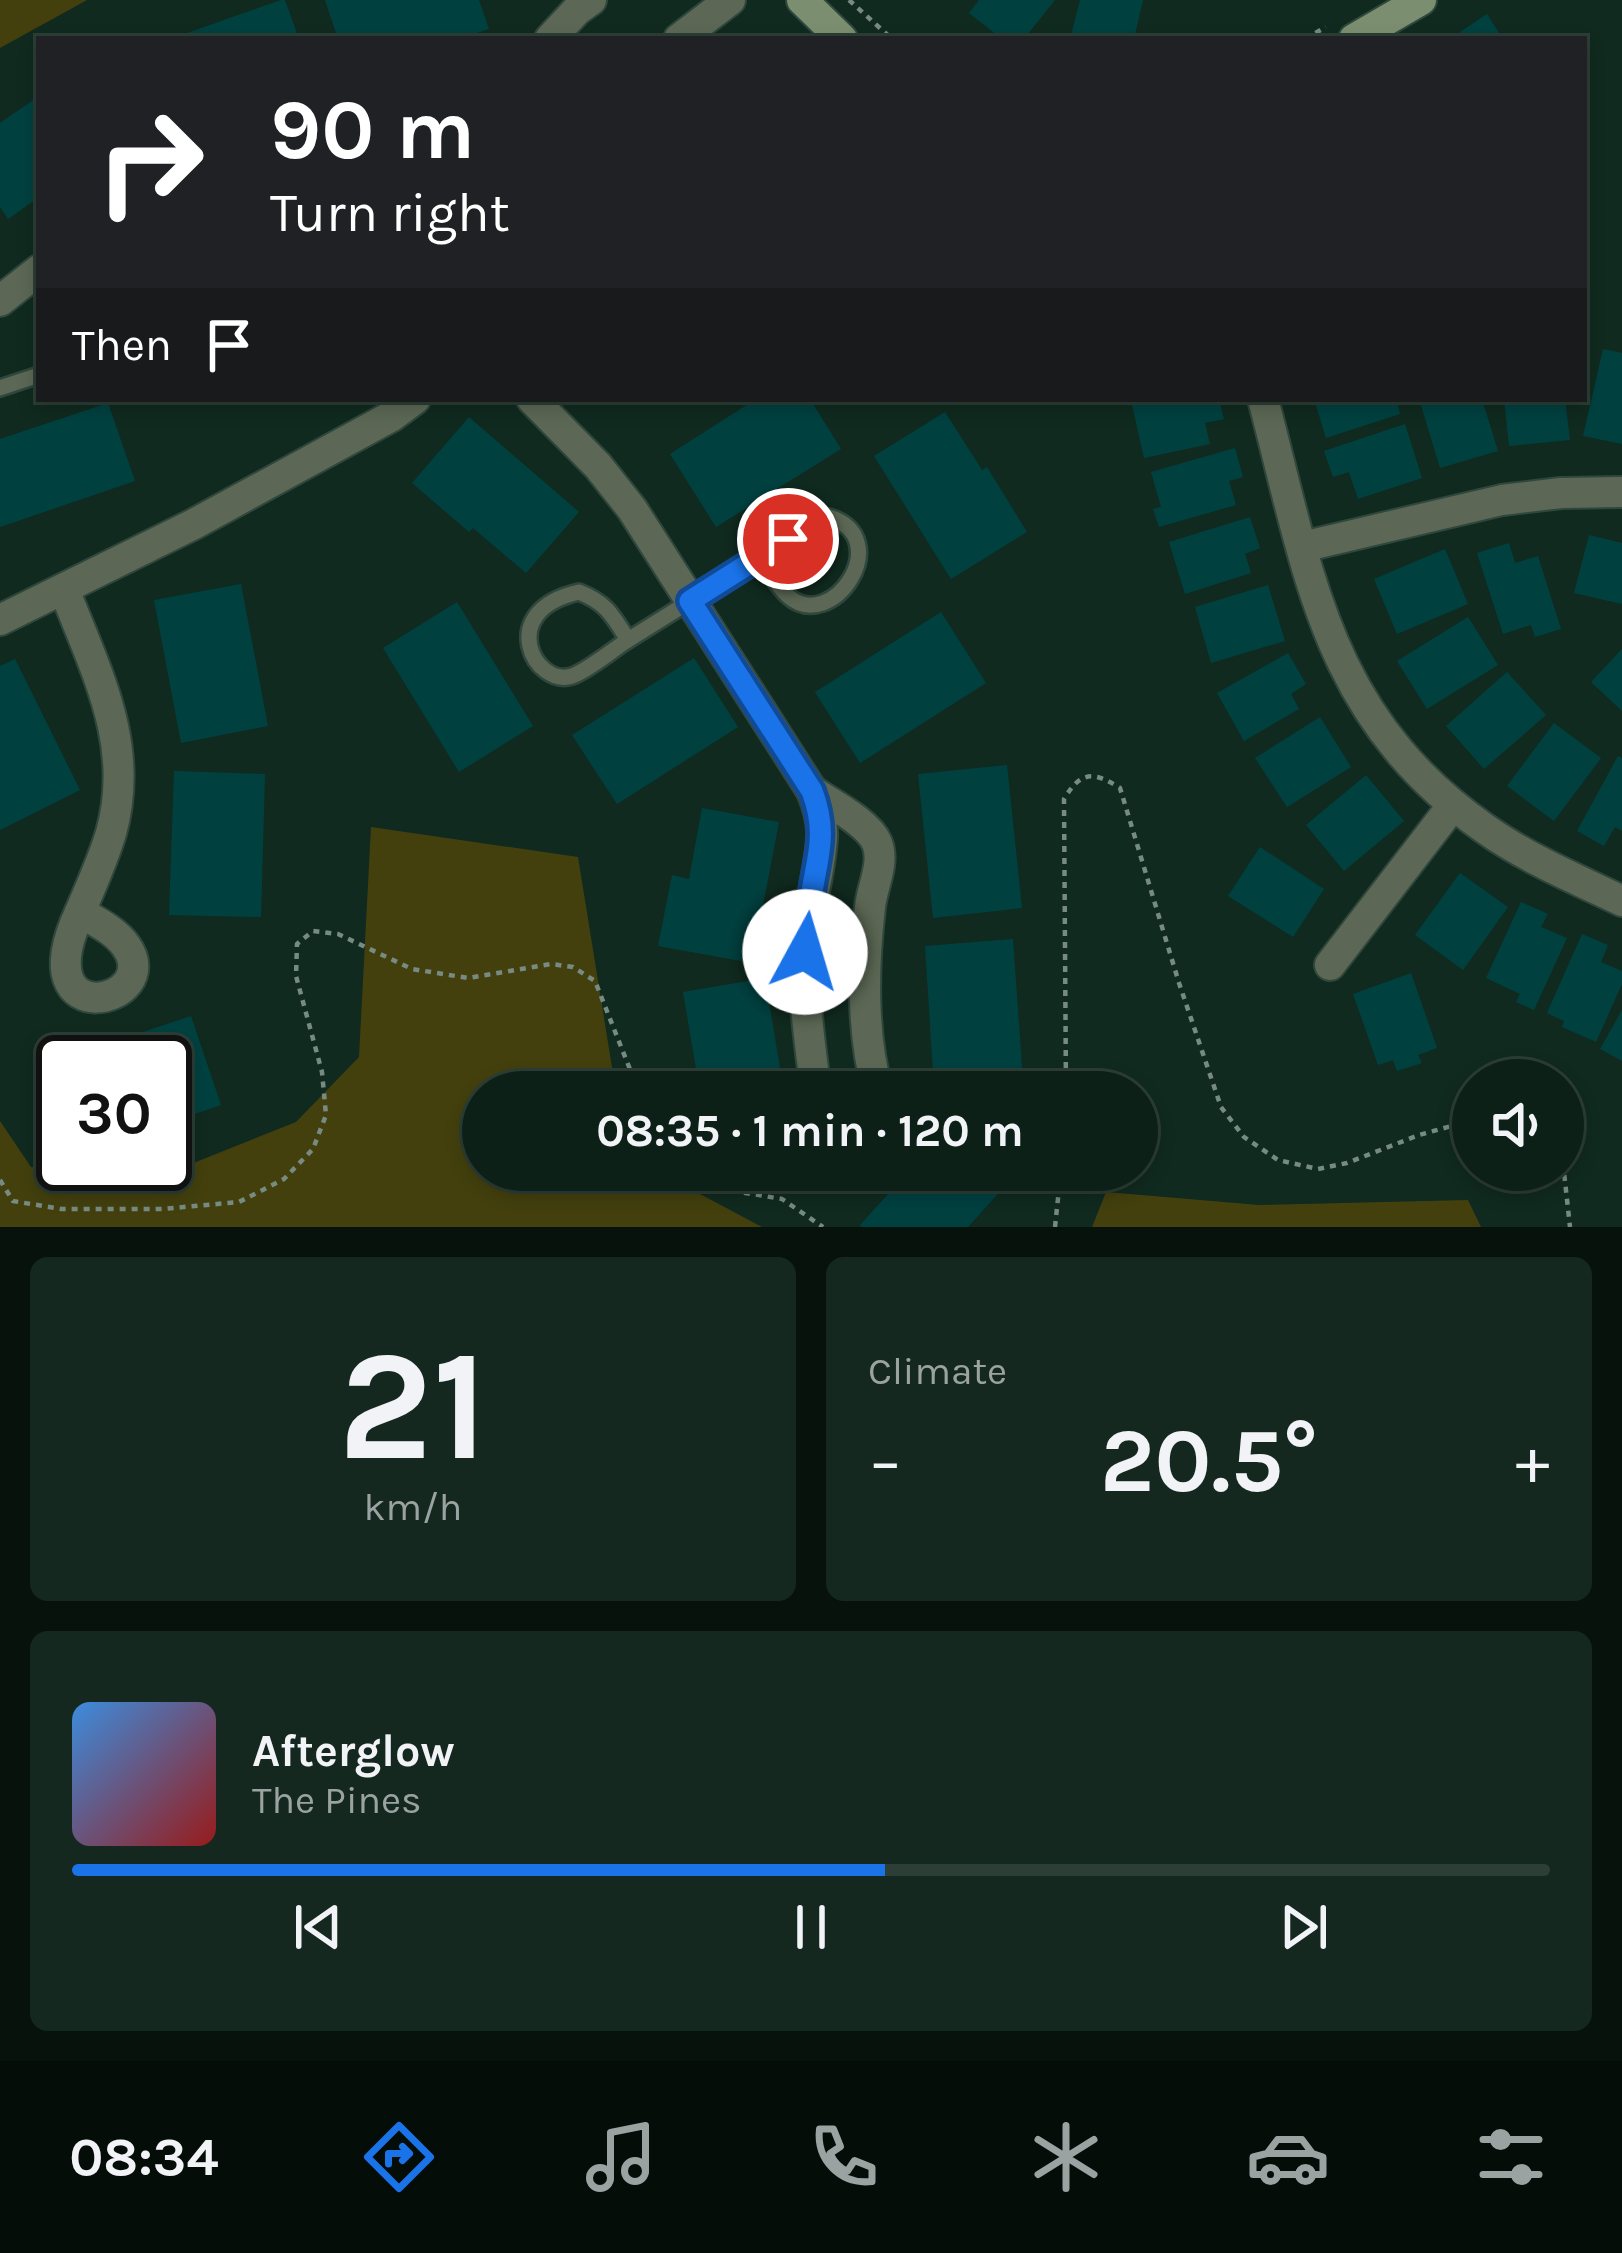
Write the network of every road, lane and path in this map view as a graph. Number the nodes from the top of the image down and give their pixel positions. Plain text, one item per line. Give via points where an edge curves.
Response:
1 (591, 0) edge
2 (730, 0) edge
3 (802, 0) edge
4 (849, 0) edge
5 (1421, 0) edge
6 (553, 36) edge
7 (683, 36) edge
8 (839, 36) edge
9 (889, 36) edge
10 (1359, 36) edge
11 (36, 272) edge
12 (0, 301) edge
13 (36, 376) edge
14 (0, 388) edge
15 (411, 402) edge
16 (535, 402) edge
17 (1264, 402) edge
18 (1622, 492) edge
19 (1302, 547) junction
20 (759, 558) junction
21 (64, 589) junction
22 (690, 601) junction
23 (0, 620) edge
24 (628, 640) junction
25 (812, 791) junction
26 (1453, 805) junction
27 (1622, 902) edge
28 (80, 912) dead end
29 (1330, 965) dead end
30 (631, 1071) edge
31 (813, 1071) edge
32 (873, 1071) edge
33 (1066, 1071) edge
34 (1452, 1126) edge
35 (0, 1180) edge
36 (737, 1191) edge
37 (1059, 1191) edge
38 (1566, 1191) edge
39 (823, 1227) edge
40 (1055, 1227) edge
41 (1570, 1227) edge

1 - 6 street
2 - 7 street
3 - 8 street
4 - 9 path
5 - 10 street
11 - 12 street
13 - 14 lane
15 - 21 street
16 - 22 street via 632,509
17 - 19 street
18 - 19 street via 1502,500
19 - 26 street via 1319,611 1366,709
20 - 20 lane via 787,595 812,604 846,588 859,561 848,530 829,517
20 - 22 lane
21 - 23 street
21 - 28 street via 114,718 120,755 112,830
22 - 24 lane
22 - 25 street
24 - 24 lane via 558,677 535,658 529,628 548,603 580,592 598,599
25 - 31 street via 822,836 805,952
25 - 32 street via 877,843 865,971
26 - 27 street
26 - 29 street
30 - 35 path via 595,981 573,967 468,978 412,969 338,934 313,931 297,944 296,976 326,1115 313,1149 284,1179 239,1202 162,1209 13,1201
33 - 34 path via 1064,799 1086,776 1102,777 1120,788 1221,1106 1244,1137 1278,1160 1318,1169
36 - 39 path via 782,1199
37 - 40 path
38 - 41 path

